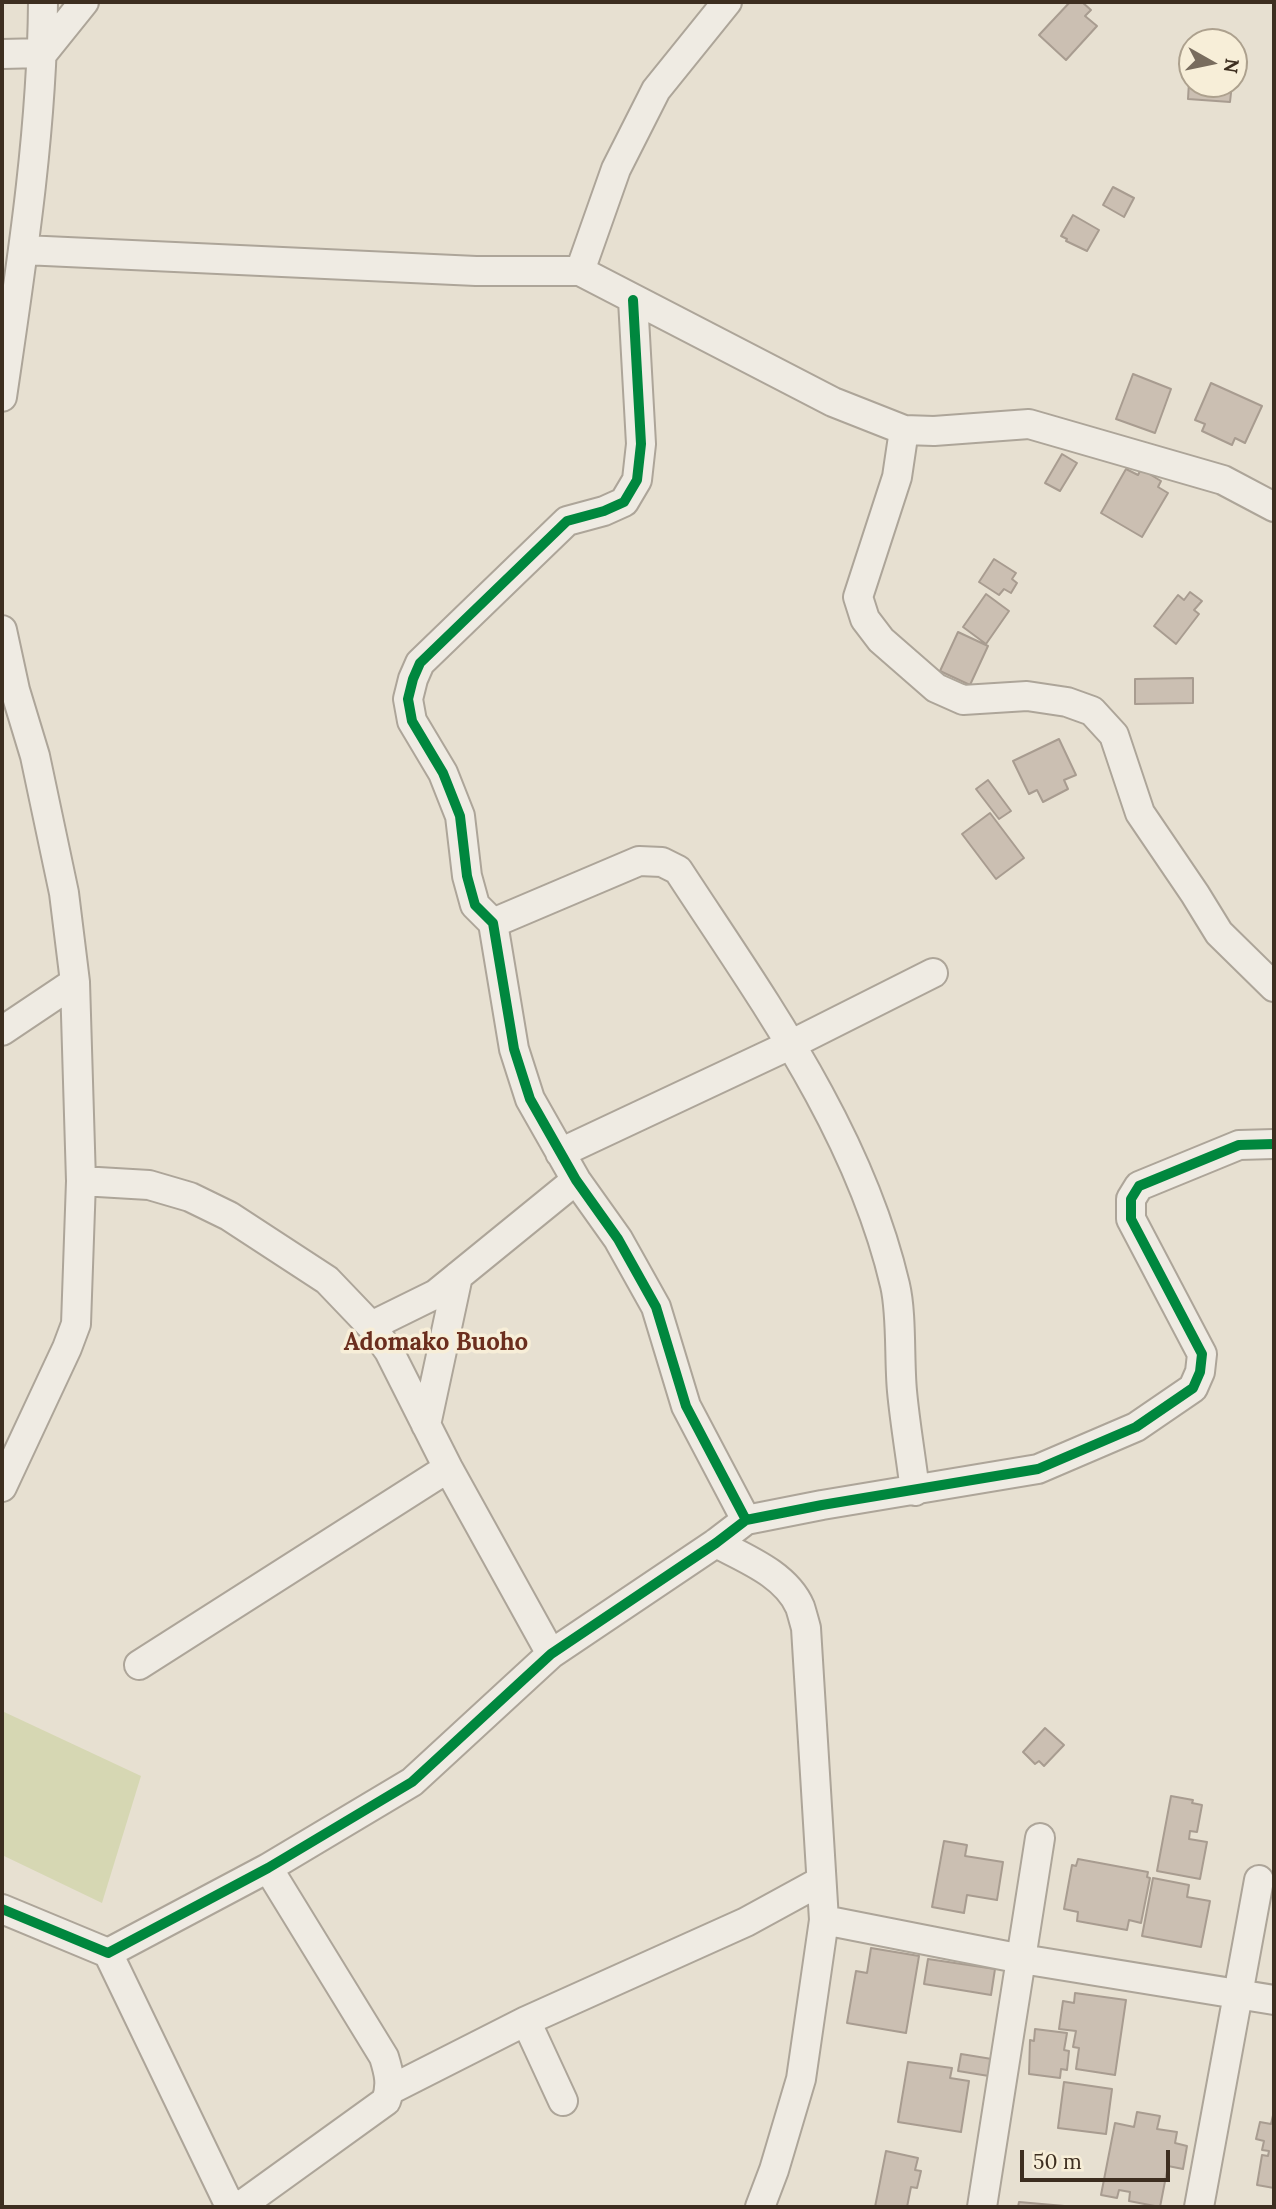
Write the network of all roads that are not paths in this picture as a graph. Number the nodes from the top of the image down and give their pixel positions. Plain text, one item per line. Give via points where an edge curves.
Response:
1 (43, 2) edge
2 (84, 2) edge
3 (727, 2) edge
4 (2, 54) edge
5 (43, 54) junction
6 (24, 250) junction
7 (580, 271) junction
8 (634, 300) junction
9 (2, 397) edge
10 (904, 430) junction
11 (1274, 507) edge
12 (2, 630) edge
13 (8, 690) edge
14 (494, 923) junction
15 (933, 973) dead end
16 (75, 982) junction
17 (1274, 988) edge
18 (2, 1031) edge
19 (792, 1044) junction
20 (1274, 1144) edge
21 (560, 1153) junction
22 (576, 1180) junction
23 (80, 1181) junction
24 (458, 1276) junction
25 (371, 1326) junction
26 (426, 1425) junction
27 (448, 1468) junction
28 (2, 1487) edge
29 (915, 1491) junction
30 (746, 1520) junction
31 (716, 1543) junction
32 (551, 1654) junction
33 (139, 1665) dead end
34 (1040, 1838) dead end
35 (268, 1868) junction
36 (821, 1881) junction
37 (1259, 1881) dead end
38 (2, 1909) edge
39 (824, 1920) junction
40 (108, 1953) junction
41 (1022, 1959) junction
42 (1240, 1994) junction
43 (1274, 2000) edge
44 (526, 2021) junction
45 (390, 2090) junction
46 (563, 2101) dead end
47 (237, 2207) edge
48 (760, 2207) edge
49 (982, 2207) edge
50 (1199, 2207) edge

1 - 5 street
2 - 5 street
3 - 7 street via 656,90 617,169
4 - 5 street
5 - 6 street
6 - 7 street via 476,271
6 - 9 street
7 - 8 street
8 - 10 street via 833,401
8 - 14 street via 642,444 637,480 624,502 567,522 557,531 419,663 408,699 412,721 443,773 460,817 475,905
10 - 11 street via 1029,424 1223,480
10 - 17 street via 897,477 858,597 865,619 881,640 936,688 963,700 1027,696 1092,711 1114,735 1140,813 1219,933
12 - 13 street
13 - 16 street via 35,756 64,893
14 - 19 street via 639,861 662,862 678,870
14 - 21 street via 514,1049 530,1100
15 - 19 street
16 - 18 street
16 - 23 street
19 - 21 street
19 - 29 street via 843,1143 876,1221 896,1288 902,1392
20 - 29 street via 1239,1145 1139,1186 1131,1199 1131,1219 1202,1353 1193,1388 1136,1427 1038,1469
21 - 22 street
22 - 24 street
22 - 30 street via 618,1238 656,1307 686,1406
23 - 25 street via 149,1185 190,1197 229,1216 327,1280
23 - 28 street via 75,1324
24 - 25 street via 436,1294
24 - 26 street
25 - 26 street via 389,1351
26 - 27 street
27 - 32 street
27 - 33 street
29 - 30 street
30 - 31 street
31 - 32 street
31 - 36 street via 781,1581 799,1605 806,1628
32 - 35 street via 412,1782
34 - 41 street
35 - 40 street
35 - 45 street via 384,2057
36 - 39 street
36 - 44 street via 746,1922
37 - 42 street
38 - 40 street
39 - 41 street
39 - 48 street via 801,2079
40 - 47 street via 226,2198
41 - 42 street
41 - 49 street
42 - 43 street
42 - 50 street
44 - 45 street
44 - 46 street
45 - 47 street via 386,2101

